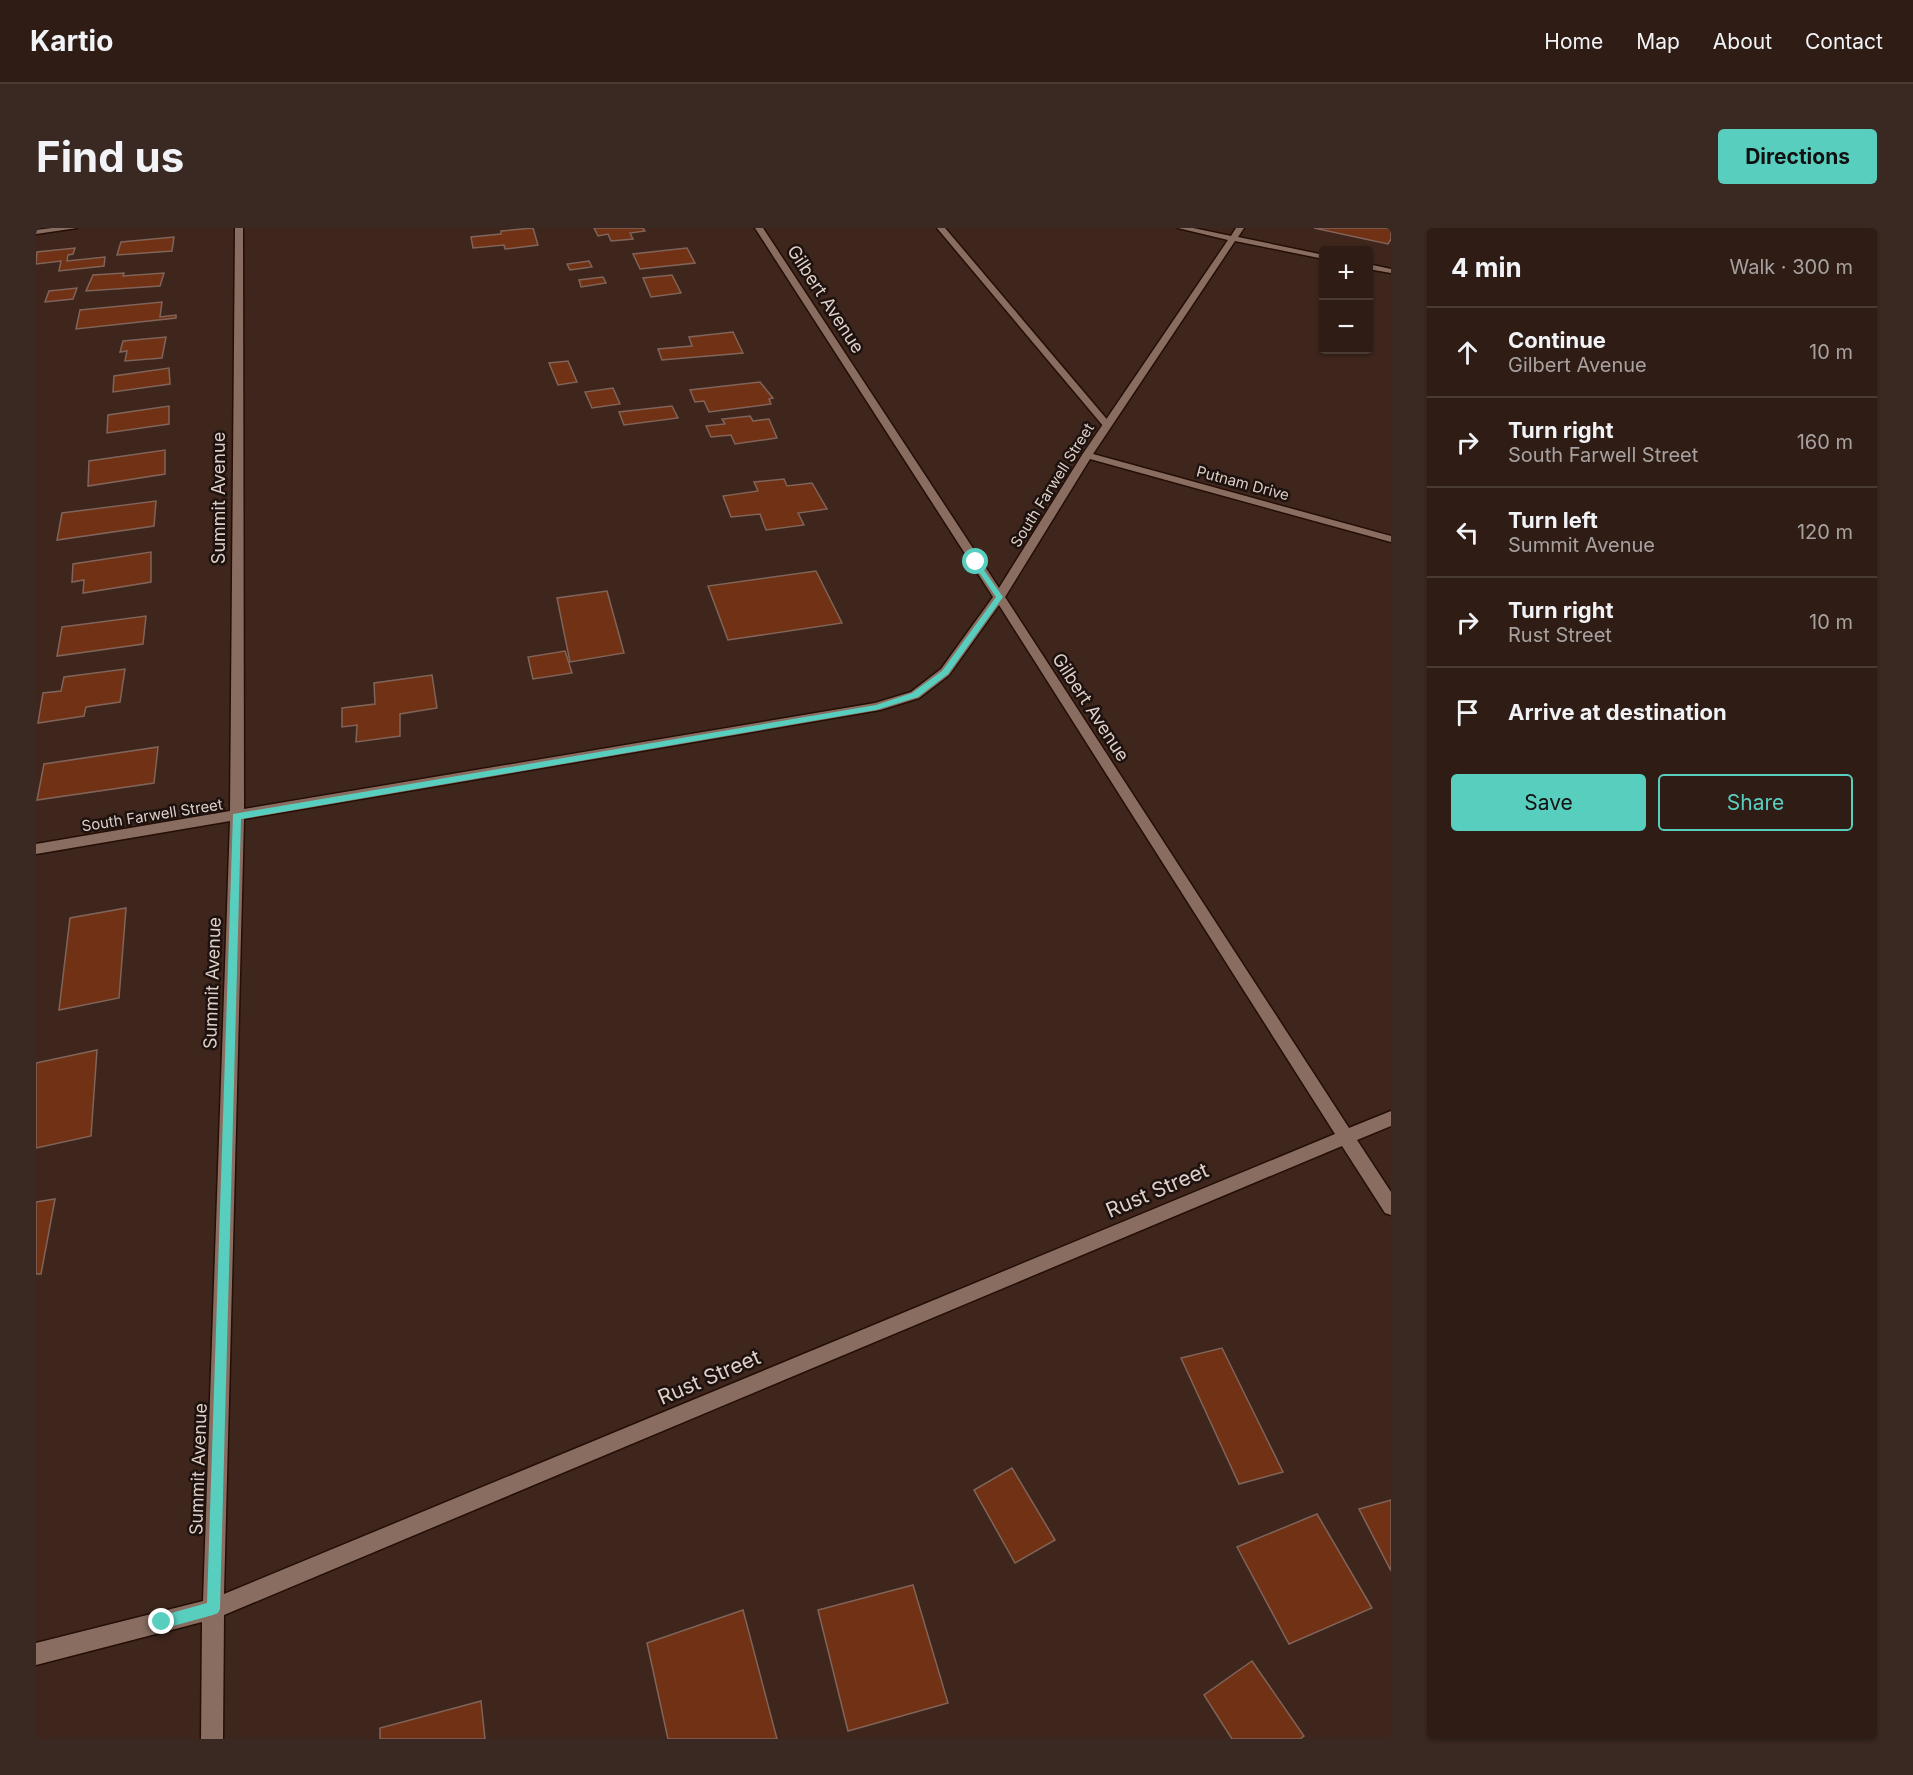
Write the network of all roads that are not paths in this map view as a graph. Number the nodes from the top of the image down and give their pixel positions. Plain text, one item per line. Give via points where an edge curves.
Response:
1 (73, 228) edge
2 (239, 228) edge
3 (759, 228) edge
4 (940, 228) edge
5 (1182, 228) edge
6 (1240, 228) edge
7 (36, 232) edge
8 (1233, 239) junction
9 (1319, 256) edge
10 (1373, 267) edge
11 (1391, 270) edge
12 (1107, 425) junction
13 (1087, 455) junction
14 (1391, 539) edge
15 (999, 597) junction
16 (237, 816) junction
17 (36, 849) edge
18 (1391, 1118) edge
19 (1345, 1136) junction
20 (1391, 1207) edge
21 (213, 1609) junction
22 (36, 1654) edge
23 (212, 1739) edge

1 - 7 street
2 - 16 street, Summit Avenue
3 - 15 street, Gilbert Avenue
4 - 12 street
5 - 8 street
6 - 8 street, South Farwell Street
8 - 9 street
8 - 12 street, South Farwell Street
10 - 11 street
12 - 13 street, South Farwell Street
13 - 14 street, Putnam Drive
13 - 15 street, South Farwell Street
15 - 16 street, South Farwell Street via 945,672 915,695 876,707
15 - 19 street, Gilbert Avenue
16 - 17 street, South Farwell Street
16 - 21 street, Summit Avenue
18 - 19 street, Rust Street
19 - 20 street, Gilbert Avenue
19 - 21 street, Rust Street
21 - 22 street, Rust Street
21 - 23 street, Summit Avenue

